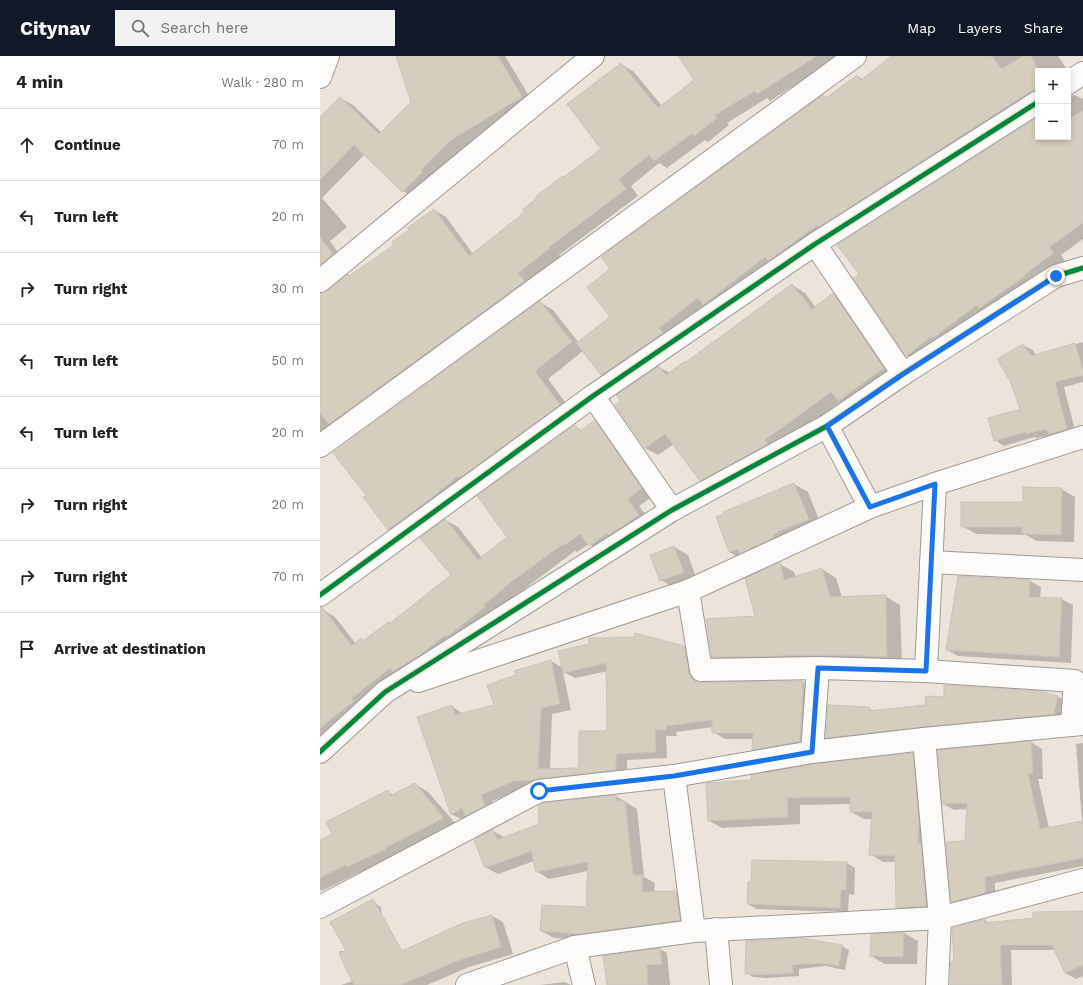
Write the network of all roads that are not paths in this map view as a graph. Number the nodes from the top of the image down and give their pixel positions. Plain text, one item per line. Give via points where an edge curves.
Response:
1 (593, 56) edge
2 (855, 56) edge
3 (1083, 73) edge
4 (1071, 81) edge
5 (1035, 104) edge
6 (815, 244) junction
7 (1083, 268) edge
8 (320, 281) edge
9 (903, 374) junction
10 (593, 396) junction
11 (827, 426) junction
12 (1083, 436) edge
13 (320, 446) edge
14 (935, 484) junction
15 (870, 507) junction
16 (672, 510) junction
17 (931, 562) junction
18 (1083, 570) edge
19 (688, 591) junction
20 (320, 594) edge
21 (818, 668) junction
22 (926, 671) junction
23 (385, 692) junction
24 (1078, 725) edge
25 (924, 739) junction
26 (320, 752) edge
27 (812, 752) junction
28 (674, 776) junction
29 (1083, 880) edge
30 (320, 907) edge
31 (940, 918) junction
32 (705, 930) junction
33 (575, 947) junction
34 (467, 985) edge
35 (584, 985) edge
36 (720, 985) edge
37 (937, 985) edge

1 - 8 street
2 - 13 street
3 - 4 street
5 - 6 street
6 - 9 street
6 - 10 street
7 - 9 street via 1056,276
9 - 11 street
10 - 16 street
10 - 20 street
11 - 15 street
11 - 16 street
12 - 14 street
14 - 15 street
14 - 17 street
15 - 19 street
16 - 23 street
17 - 18 street
17 - 22 street
19 - 21 street via 701,670
19 - 23 street
21 - 22 street
21 - 27 street
22 - 24 street via 1075,681
23 - 26 street
24 - 25 street
25 - 27 street
25 - 31 street
27 - 28 street
28 - 30 street via 539,791
28 - 32 street
29 - 31 street
31 - 32 street
31 - 37 street
32 - 33 street
32 - 36 street
33 - 34 street
33 - 35 street

